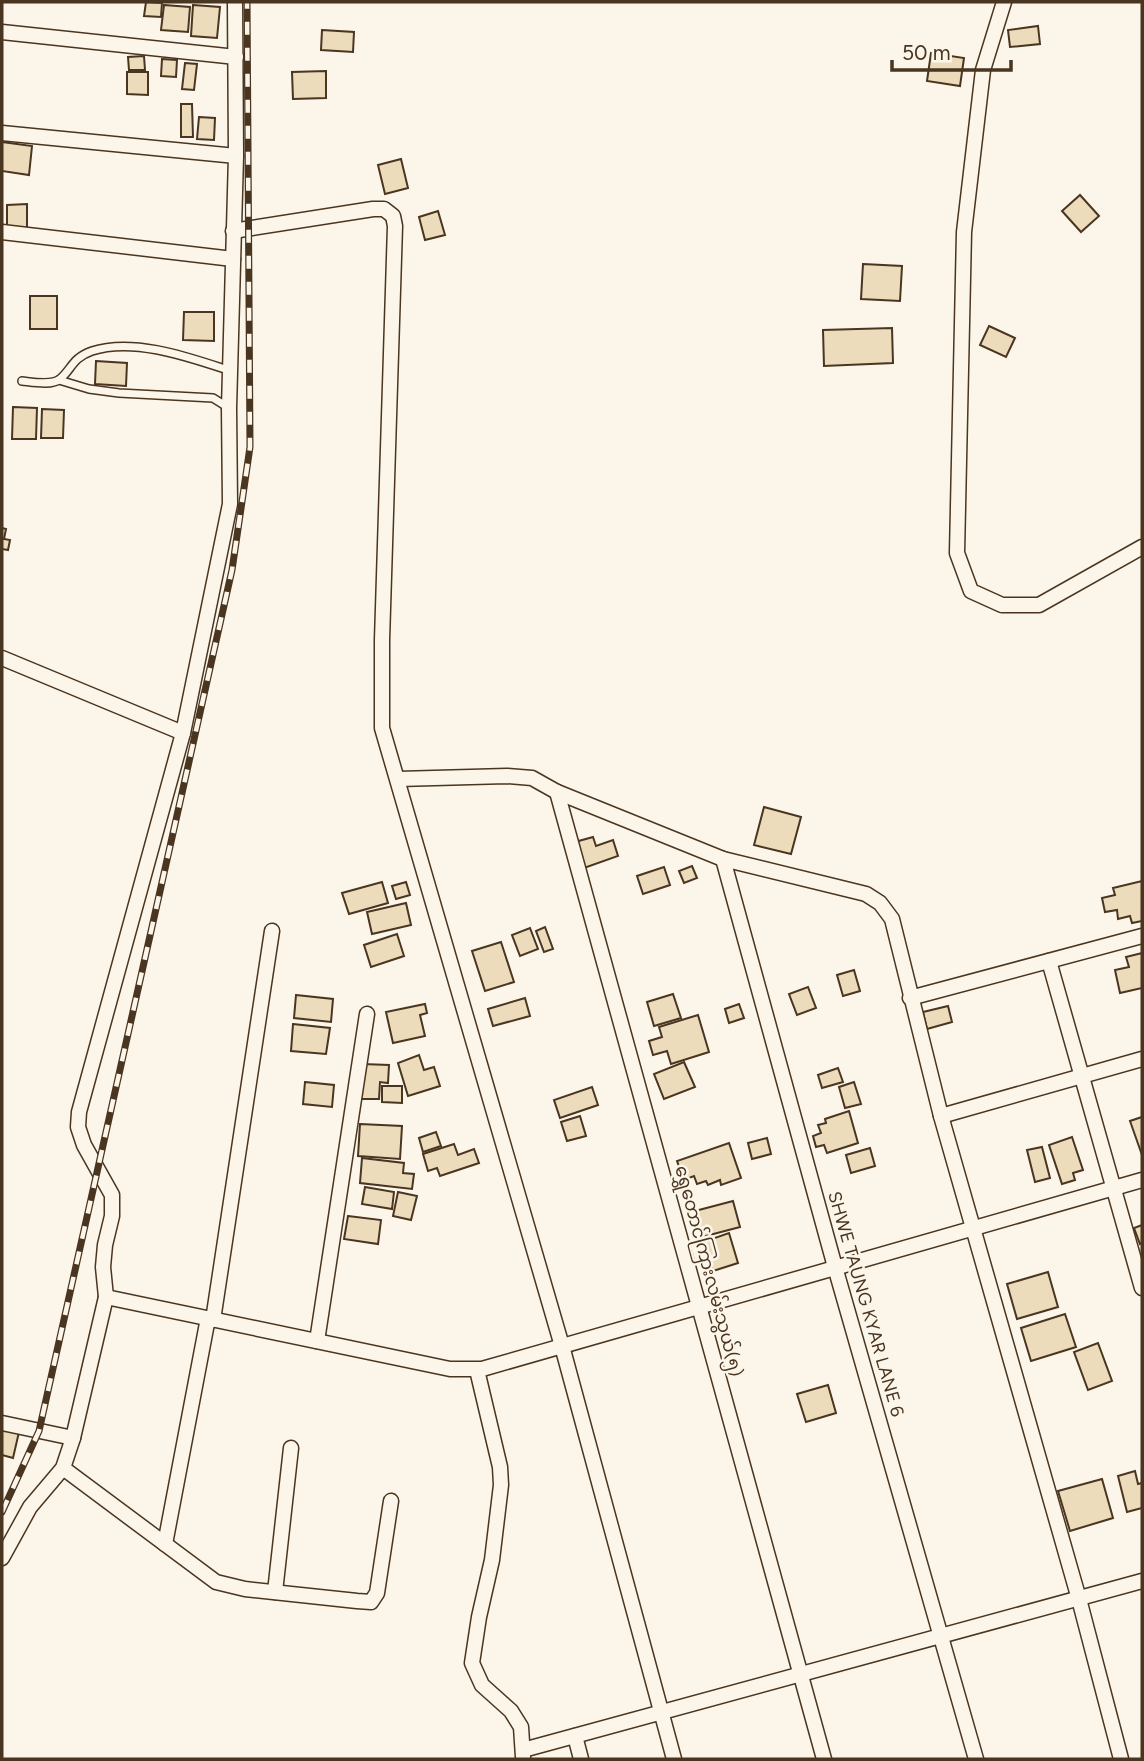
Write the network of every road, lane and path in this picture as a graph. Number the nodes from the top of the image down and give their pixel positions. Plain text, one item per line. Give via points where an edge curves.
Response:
1 (235, 2) edge
2 (1004, 2) edge
3 (2, 32) edge
4 (236, 57) junction
5 (2, 133) edge
6 (236, 156) junction
7 (233, 231) junction
8 (2, 232) edge
9 (233, 259) junction
10 (231, 371) junction
11 (59, 380) junction
12 (22, 381) dead end
13 (229, 408) junction
14 (1142, 547) edge
15 (2, 658) edge
16 (183, 733) junction
17 (398, 779) junction
18 (557, 792) junction
19 (723, 859) junction
20 (272, 931) dead end
21 (1142, 936) edge
22 (1049, 961) junction
23 (910, 998) junction
24 (367, 1014) dead end
25 (1142, 1059) edge
26 (1082, 1076) junction
27 (941, 1116) junction
28 (1142, 1180) edge
29 (1114, 1188) junction
30 (974, 1227) junction
31 (835, 1267) junction
32 (1142, 1288) edge
33 (106, 1297) junction
34 (699, 1307) junction
35 (211, 1319) junction
36 (317, 1341) junction
37 (562, 1346) junction
38 (477, 1370) junction
39 (2, 1423) edge
40 (73, 1438) junction
41 (290, 1448) dead end
42 (63, 1468) junction
43 (391, 1501) dead end
44 (165, 1544) junction
45 (2, 1558) edge
46 (1142, 1581) edge
47 (275, 1592) junction
48 (1079, 1599) junction
49 (941, 1636) junction
50 (800, 1675) junction
51 (661, 1713) junction
52 (575, 1736) junction
53 (523, 1755) edge
54 (581, 1759) edge
55 (674, 1759) edge
56 (824, 1759) edge
57 (976, 1759) edge
58 (1121, 1759) edge

1 - 4 street
2 - 14 street via 982,70 964,232 957,553 971,591 1002,605 1039,605
3 - 4 street
4 - 6 street
5 - 6 street
6 - 7 street
7 - 9 street
7 - 17 street via 373,209 384,209 393,216 382,729
8 - 9 street
9 - 10 street
10 - 11 lane via 189,356 117,347 92,351 76,360
10 - 13 street
11 - 12 lane
11 - 13 lane via 119,393 213,398
13 - 16 street via 230,504
15 - 16 street
16 - 33 street via 79,1112 84,1145 112,1195 103,1267
17 - 18 street via 532,778
17 - 37 street
18 - 19 street
18 - 34 street, ရွှေတောင်ကြားလမ်းသွယ်(၅)
19 - 23 street via 866,894 880,903 892,919
19 - 31 street, SHWE TAUNG KYAR LANE 6
20 - 35 street
21 - 22 street
22 - 23 street
22 - 26 street
23 - 27 street
24 - 36 street
25 - 26 street
26 - 27 street
26 - 29 street
27 - 30 street
28 - 29 street
29 - 30 street
29 - 32 street
30 - 31 street
30 - 48 street
31 - 34 street
31 - 49 street, SHWE TAUNG KYAR LANE 6
33 - 35 street
33 - 40 street
34 - 37 street
34 - 50 street, ရွှေတောင်ကြားလမ်းသွယ်(၅)
35 - 36 street
35 - 44 street
36 - 38 street via 450,1369
37 - 38 street
37 - 51 street
38 - 53 street via 501,1485 472,1663 482,1685 521,1727
39 - 40 street
40 - 42 street
41 - 47 street
42 - 44 street
42 - 45 street via 30,1507
43 - 47 street via 377,1593 371,1602
44 - 47 street via 216,1582
46 - 48 street
48 - 49 street
48 - 58 street
49 - 50 street
49 - 57 street, SHWE TAUNG KYAR LANE 6
50 - 51 street
50 - 56 street, ရွှေတောင်ကြားလမ်းသွယ်(၅)
51 - 52 street
51 - 55 street
52 - 53 street
52 - 54 street

